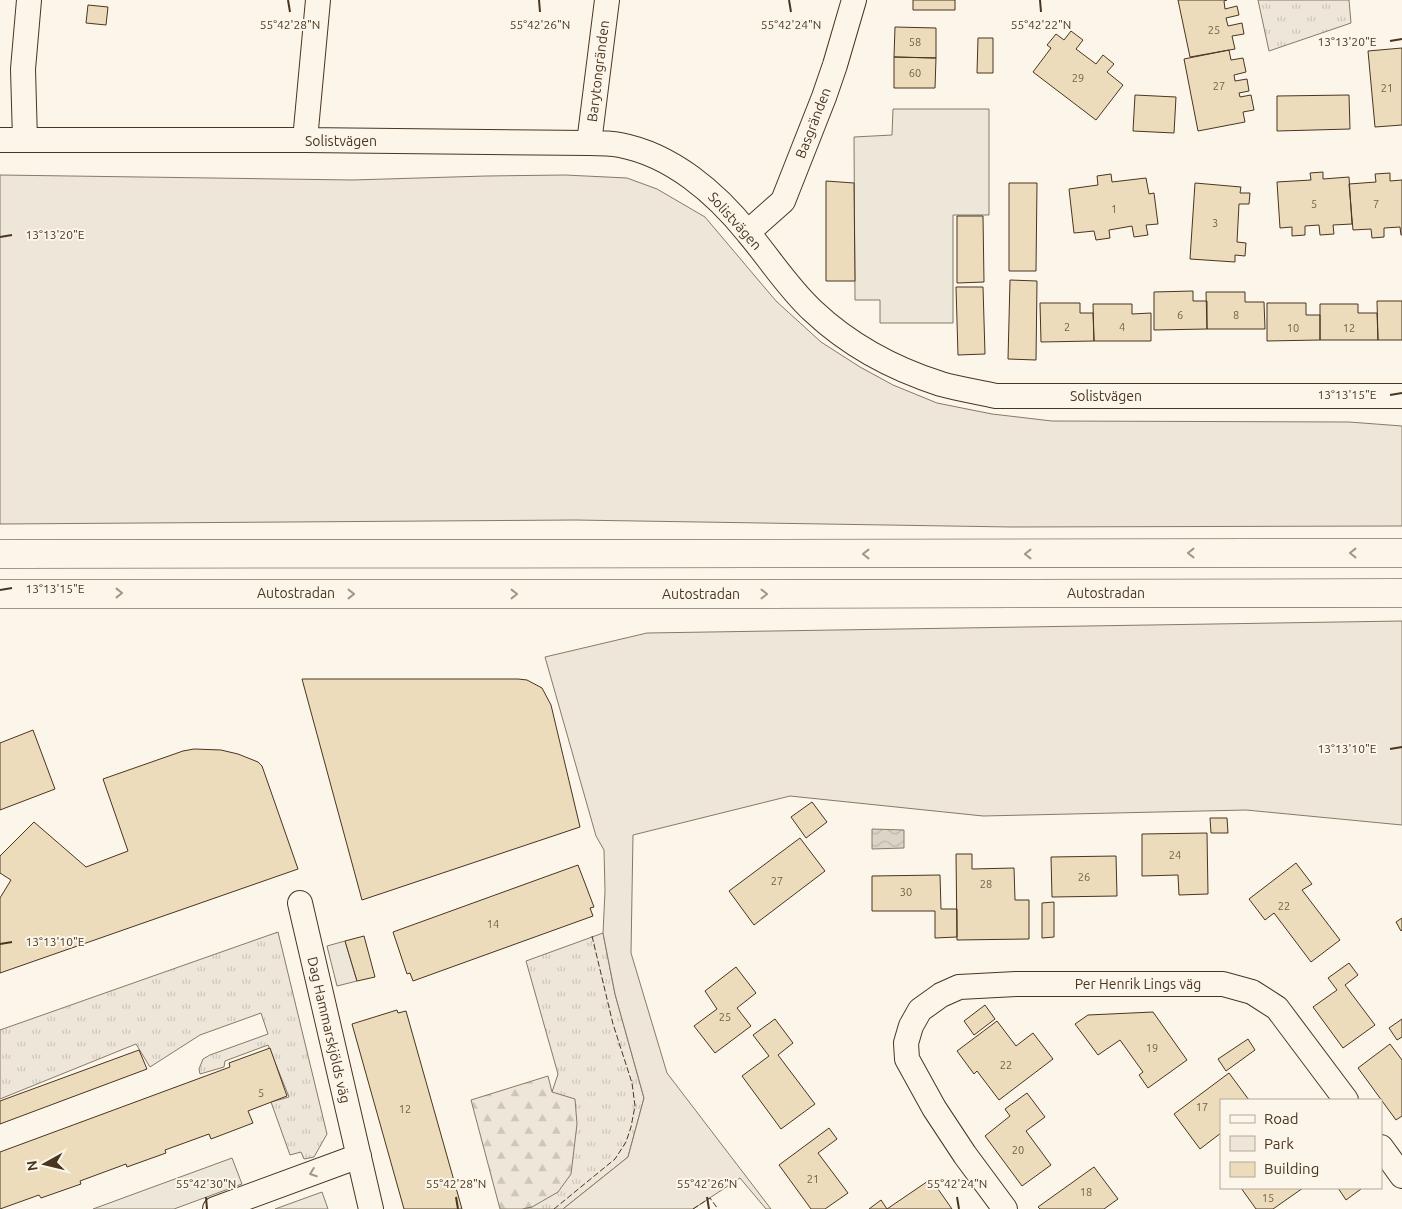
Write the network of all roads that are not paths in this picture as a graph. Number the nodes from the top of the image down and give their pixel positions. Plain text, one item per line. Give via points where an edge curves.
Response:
1 (29, 0) edge
2 (318, 0) edge
3 (607, 0) edge
4 (854, 0) edge
5 (0, 140) edge
6 (25, 140) junction
7 (305, 140) junction
8 (589, 142) junction
9 (748, 232) junction
10 (1402, 396) edge
11 (1402, 553) edge
12 (0, 554) edge
13 (1402, 592) edge
14 (0, 594) edge
15 (300, 903) dead end
16 (1345, 1099) edge
17 (1382, 1148) edge
18 (359, 1156) junction
19 (1402, 1176) edge
20 (215, 1209) edge
21 (371, 1209) edge
22 (1005, 1209) edge

1 - 6 street via 23,69
2 - 7 street
3 - 8 street, Barytongränden
4 - 9 street, Basgränden via 835,66 783,202
5 - 6 street, Solistvägen
6 - 7 street, Solistvägen
7 - 8 street, Solistvägen
8 - 9 street, Solistvägen via 637,149 670,164 718,198
9 - 10 street, Solistvägen via 796,293 838,333 890,364 943,384 996,396
11 -> 12 highway
14 -> 13 highway, Autostradan
15 - 18 street, Dag Hammarskjölds väg
16 - 22 street, Per Henrik Lings väg via 1278,1008 1252,992 1223,984 959,987 920,1010 906,1043 907,1059 934,1108
17 - 19 street
18 -> 20 street
18 - 21 street, Dag Hammarskjölds väg

